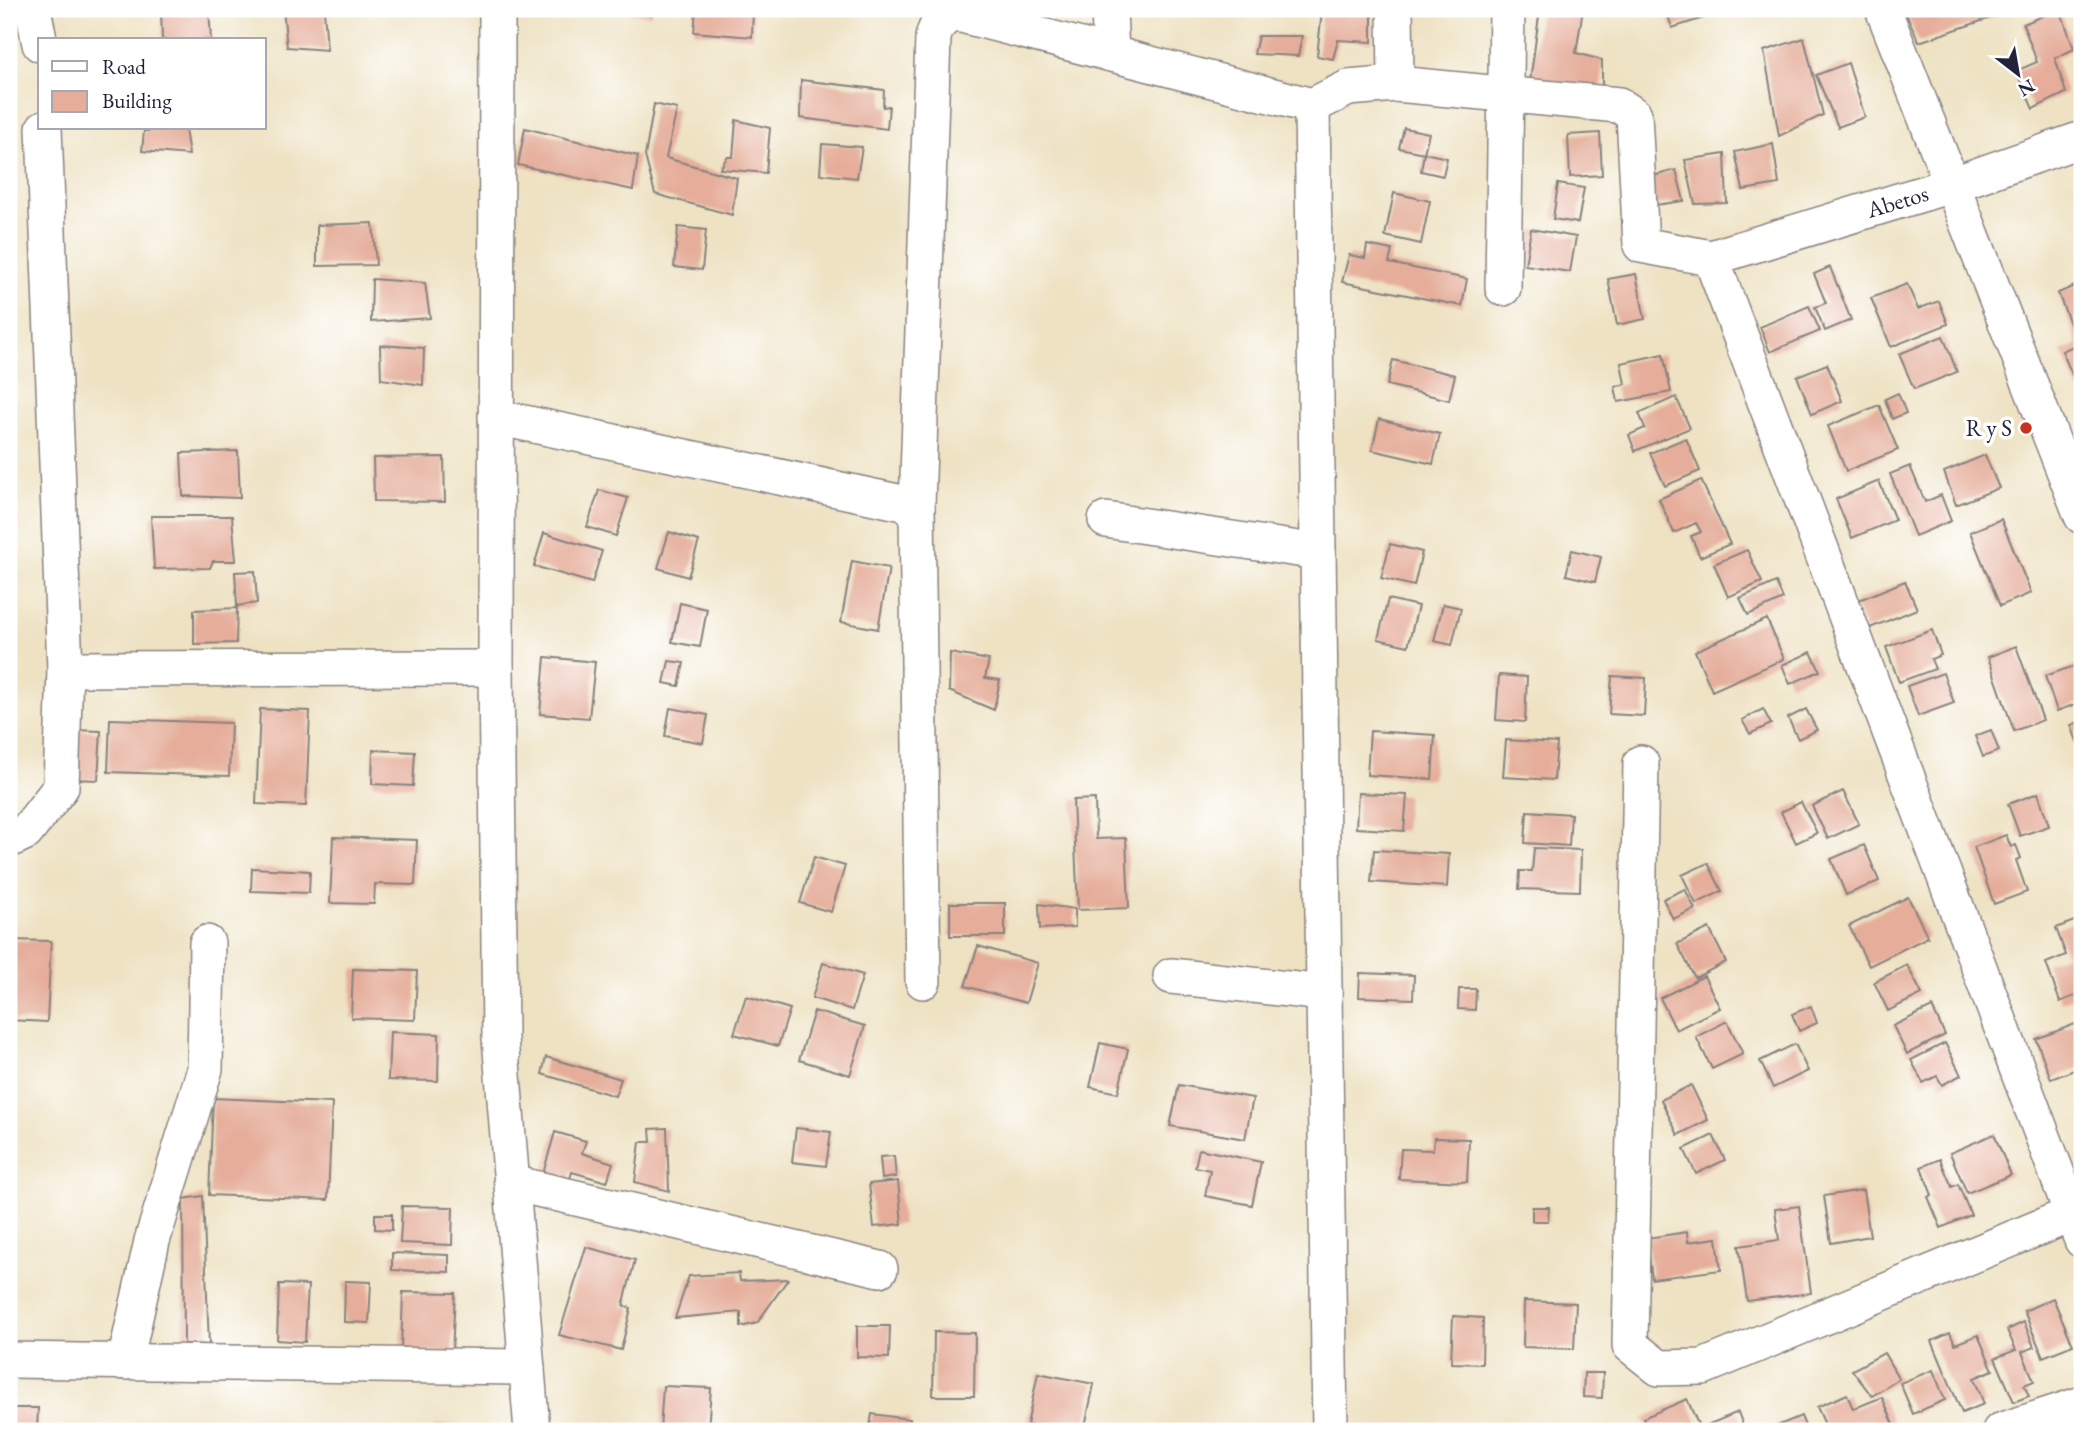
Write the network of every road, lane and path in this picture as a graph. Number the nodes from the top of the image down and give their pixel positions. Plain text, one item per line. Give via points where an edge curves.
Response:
1 (33, 9) edge
2 (497, 9) edge
3 (1109, 9) edge
4 (1395, 9) edge
5 (1507, 9) edge
6 (1883, 9) edge
7 (39, 38) edge
8 (1111, 54) junction
9 (1396, 84) junction
10 (1507, 94) junction
11 (1312, 106) junction
12 (44, 130) edge
13 (2082, 139) edge
14 (1951, 184) junction
15 (1711, 258) junction
16 (1503, 288) dead end
17 (496, 417) junction
18 (917, 506) junction
19 (2082, 516) edge
20 (1106, 520) dead end
21 (1318, 552) junction
22 (495, 668) junction
23 (65, 669) junction
24 (1640, 763) dead end
25 (9, 840) edge
26 (208, 943) dead end
27 (1171, 976) dead end
28 (923, 981) dead end
29 (1324, 993) junction
30 (512, 1183) junction
31 (2077, 1227) edge
32 (880, 1269) dead end
33 (9, 1360) edge
34 (125, 1362) junction
35 (527, 1367) junction
36 (2082, 1404) edge
37 (532, 1431) edge
38 (1330, 1431) edge
39 (2000, 1431) edge

1 - 7 street
2 - 17 street
3 - 8 street
4 - 9 street
5 - 10 street
6 - 14 street
8 - 11 street
8 - 18 street via 954,13 936,27
9 - 10 street
9 - 11 street via 1348,88
10 - 15 street via 1628,108 1634,115 1640,243
10 - 16 street
11 - 21 street
12 - 23 street
13 - 14 street, Abetos
14 - 15 street, Abetos
14 - 19 street
15 - 31 street
17 - 18 street
17 - 22 street
18 - 28 street
20 - 21 street
21 - 29 street
22 - 23 street
22 - 30 street via 500,1038
23 - 25 street via 61,788 26,832
24 - 31 street via 1630,1345 1659,1368 1703,1367
26 - 34 street via 205,1069 152,1241
27 - 29 street
29 - 38 street
30 - 32 street
30 - 35 street
33 - 34 street
34 - 35 street
35 - 37 street
36 - 39 street

